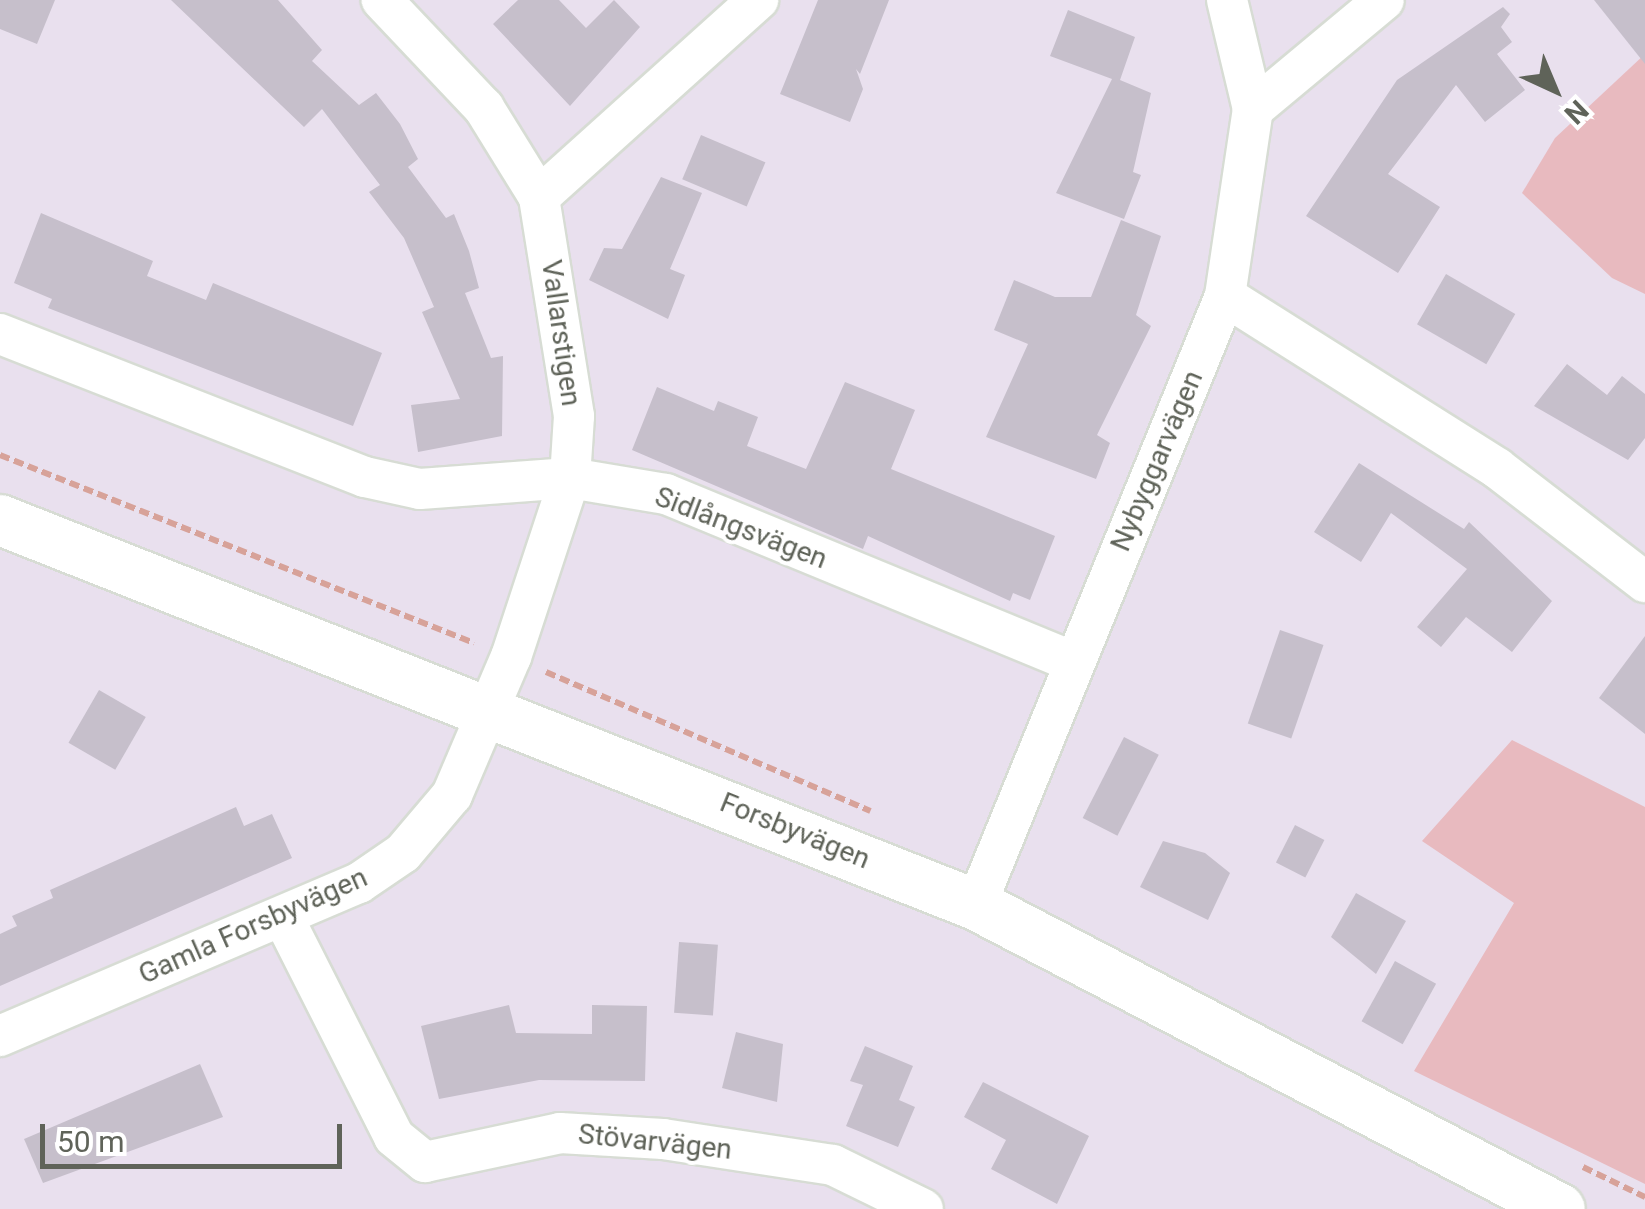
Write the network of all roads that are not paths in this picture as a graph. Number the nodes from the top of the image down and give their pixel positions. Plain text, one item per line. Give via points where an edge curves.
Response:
1 (382, 0) edge
2 (758, 0) edge
3 (1227, 0) edge
4 (1384, 0) edge
5 (1253, 109) junction
6 (539, 196) junction
7 (1225, 296) junction
8 (0, 334) edge
9 (570, 478) junction
10 (0, 520) edge
11 (1645, 582) edge
12 (1073, 662) junction
13 (490, 709) junction
14 (976, 905) junction
15 (283, 917) junction
16 (0, 1036) edge
17 (924, 1209) edge
18 (1560, 1209) edge

1 - 6 street, Vallarstigen via 484,108
2 - 6 street
3 - 5 street, Nybyggarvägen
4 - 5 street
5 - 7 street, Nybyggarvägen
6 - 9 street, Vallarstigen via 574,416
7 - 11 street via 1498,468
7 - 12 street, Nybyggarvägen
8 - 9 street, Sidlångsvägen via 366,477 420,488
9 - 12 street, Sidlångsvägen via 666,494
9 - 13 street, Vallarstigen
10 - 13 street, Forsbyvägen
12 - 14 street, Nybyggarvägen
13 - 14 street, Forsbyvägen
13 - 15 street, Gamla Forsbyvägen via 452,795 403,853
14 - 18 street, Forsbyvägen
15 - 16 street, Gamla Forsbyvägen
15 - 17 street, Stövarvägen via 394,1137 426,1162 560,1133 663,1139 832,1165

